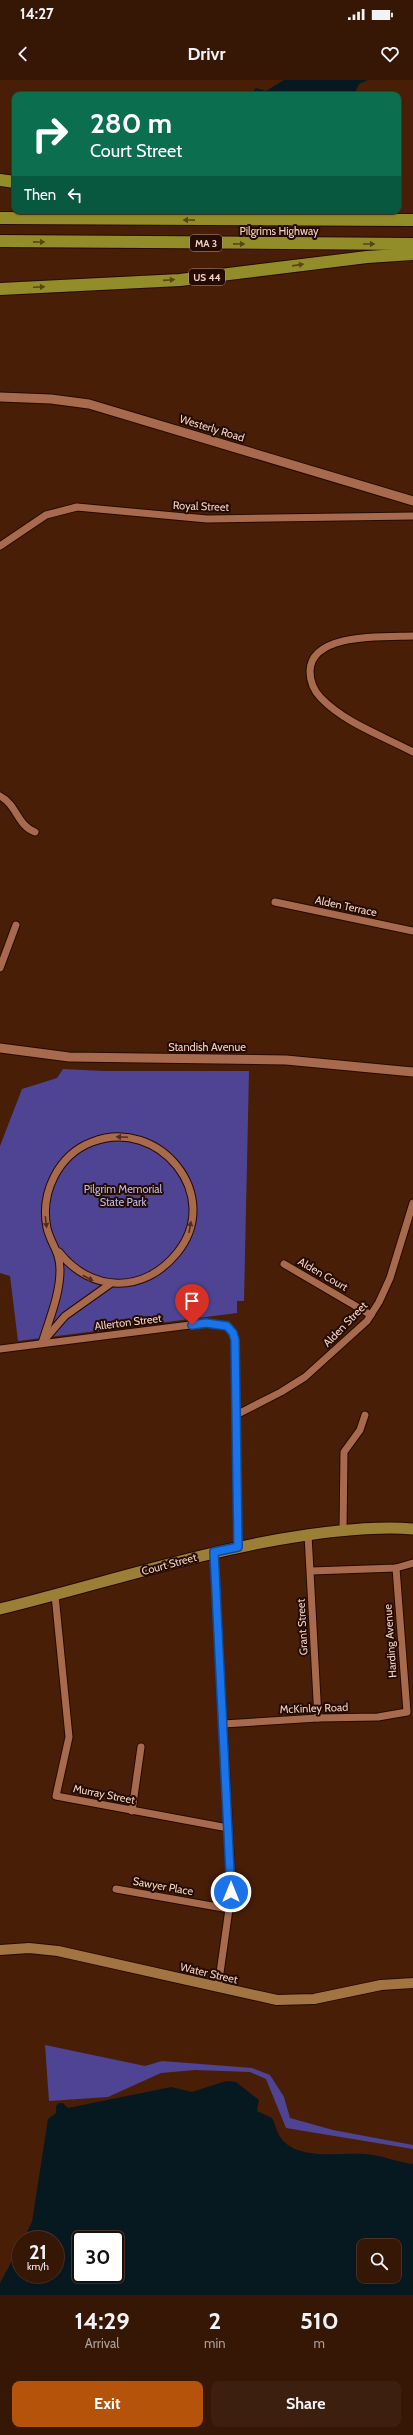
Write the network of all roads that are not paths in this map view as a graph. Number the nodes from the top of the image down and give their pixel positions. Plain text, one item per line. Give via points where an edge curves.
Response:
1 (0, 180) edge
2 (12, 182) edge
3 (308, 214) edge
4 (0, 218) edge
5 (368, 220) junction
6 (413, 220) edge
7 (1, 241) edge
8 (413, 244) edge
9 (413, 254) edge
10 (0, 288) edge
11 (0, 397) edge
12 (413, 501) edge
13 (413, 516) edge
14 (0, 546) edge
15 (413, 636) edge
16 (413, 752) edge
17 (0, 796) edge
18 (35, 832) dead end
19 (275, 902) dead end
20 (16, 925) dead end
21 (413, 931) edge
22 (0, 968) edge
23 (0, 1048) edge
24 (413, 1072) edge
25 (413, 1203) edge
26 (58, 1252) junction
27 (284, 1264) dead end
28 (110, 1284) junction
29 (371, 1315) junction
30 (42, 1343) junction
31 (0, 1349) edge
32 (236, 1415) junction
33 (365, 1415) dead end
34 (413, 1529) edge
35 (342, 1531) junction
36 (308, 1535) junction
37 (238, 1547) junction
38 (214, 1552) junction
39 (413, 1563) edge
40 (396, 1568) junction
41 (310, 1571) junction
42 (55, 1595) junction
43 (0, 1609) edge
44 (407, 1712) joint
45 (318, 1718) junction
46 (223, 1724) junction
47 (141, 1747) dead end
48 (132, 1810) junction
49 (228, 1828) junction
50 (116, 1889) dead end
51 (229, 1909) junction
52 (0, 1950) edge
53 (413, 1983) edge
54 (218, 1987) junction

1 - 2 highway
3 - 5 highway
5 -> 4 highway, Pilgrims Highway
5 - 6 highway, Pilgrims Highway
7 -> 8 highway, Pilgrims Highway / MA 3
10 -> 9 highway, US 44 via 186,279 367,257
11 - 12 street, Westerly Road via 51,399 95,406
13 - 14 street, Royal Street via 207,519 77,507 46,515
15 - 16 street via 349,639 326,646 313,660 310,675 316,692 342,715
17 - 18 street via 9,802 27,829
19 - 21 street, Alden Terrace
20 - 22 street
23 - 24 street, Standish Avenue via 69,1057 273,1060
25 - 29 street, Alden Street via 390,1278
26 -> 28 street via 80,1273 92,1280
28 -> 26 street via 136,1280 154,1272 170,1262 187,1240 192,1213 189,1186 177,1164 150,1142 136,1138 106,1138 78,1148 67,1158 51,1183 46,1198 47,1229
26 - 30 street via 60,1276
27 - 29 street, Alden Court
28 - 30 street via 65,1316
29 - 32 street, Alden Street via 305,1377
30 - 31 street, Allerton Street
30 - 32 street, Allerton Street via 206,1323 227,1326 235,1340
32 - 37 street, Allerton Street
33 - 35 street via 360,1430 344,1452
34 - 35 main road, Court Street
35 - 36 main road, Court Street
36 - 37 main road, Court Street
36 - 41 street, Grant Street
37 - 38 main road, Court Street
38 - 42 main road, Court Street
38 - 46 street
39 - 40 street
40 - 41 street
40 - 44 street, Harding Avenue
41 - 45 street, Grant Street
42 - 43 main road, Court Street
42 - 48 street, Murray Street via 68,1737 56,1796
44 - 45 street, McKinley Road via 378,1717
45 - 46 street, McKinley Road
46 - 49 street
47 - 48 street
48 - 49 street, Murray Street
49 - 51 street via 231,1871
50 - 51 street, Sawyer Place
51 - 54 street
52 - 54 main road, Water Street via 29,1948 58,1951
53 - 54 main road, Water Street via 381,1985 335,1996 294,2000 264,1998

